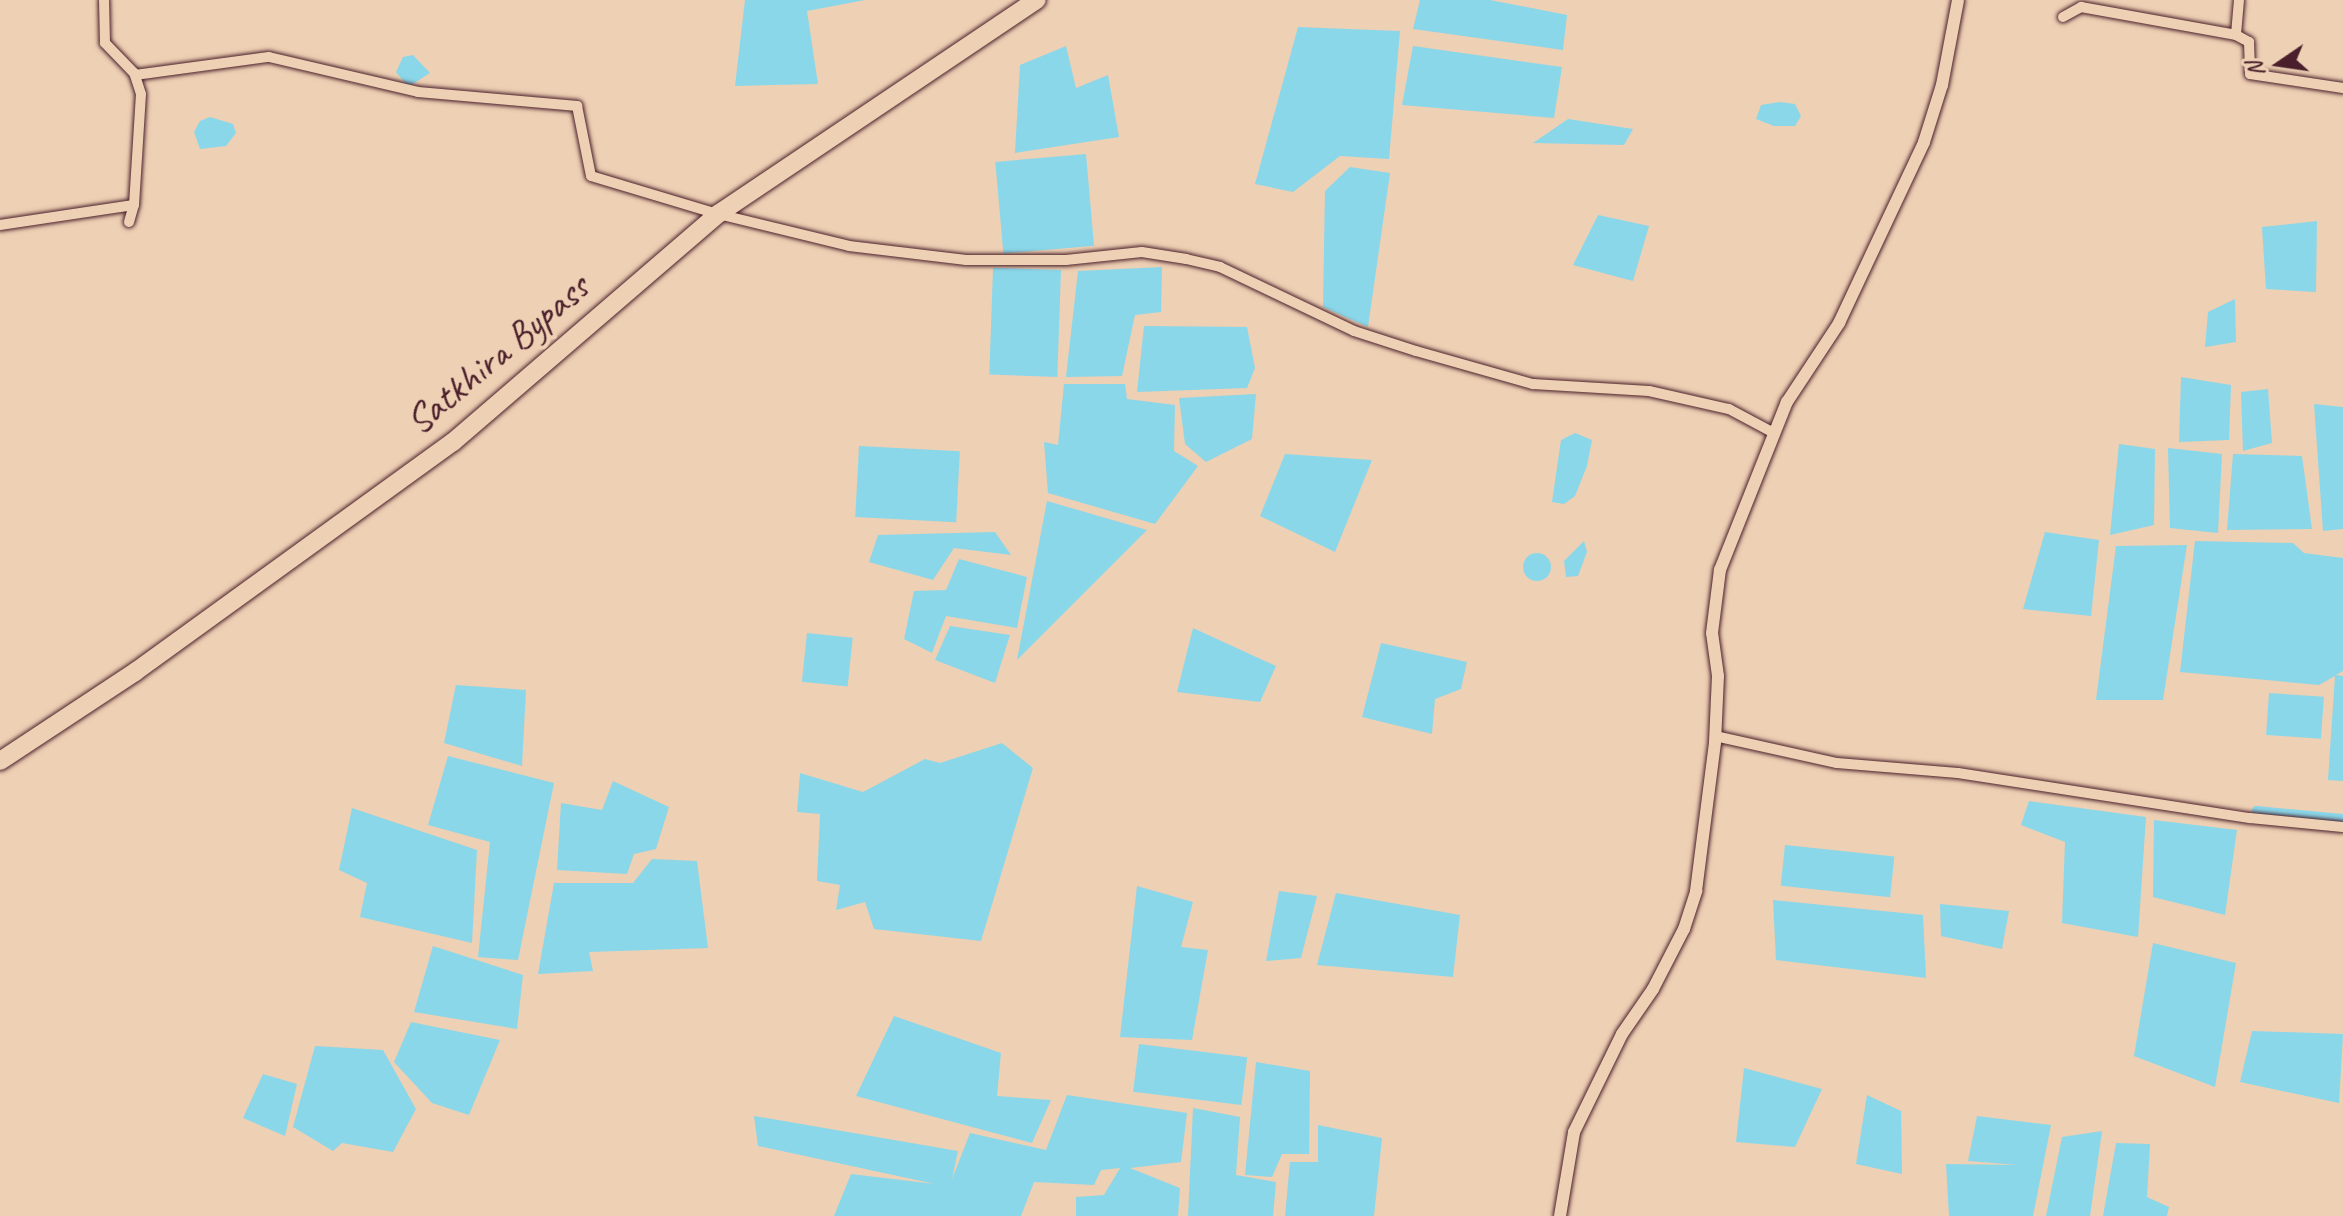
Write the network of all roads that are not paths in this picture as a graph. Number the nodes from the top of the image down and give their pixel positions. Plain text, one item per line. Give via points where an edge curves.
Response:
1 (104, 0) edge
2 (1037, 0) edge
3 (1958, 0) edge
4 (2239, 0) edge
5 (2063, 17) dead end
6 (2236, 35) junction
7 (135, 75) junction
8 (2343, 88) edge
9 (134, 205) junction
10 (718, 214) junction
11 (129, 222) dead end
12 (0, 225) edge
13 (1774, 433) junction
14 (1715, 736) junction
15 (0, 761) edge
16 (2343, 827) edge
17 (1560, 1216) edge

1 - 7 street via 105,43
2 - 10 highway, Satkhira Bypass
3 - 13 street via 1942,85 1924,142 1839,323
4 - 6 street
5 - 6 street via 2081,7
6 - 8 street via 2249,42 2250,74
7 - 9 street via 141,94
7 - 10 street via 269,57 418,92 577,106 591,176
9 - 11 street
9 - 12 street
10 - 13 street via 849,246 966,260 1066,260 1142,252 1186,259 1220,267 1354,331 1416,351 1533,384 1649,391 1729,409
10 - 15 highway, Satkhira Bypass via 453,442 135,672
13 - 14 street via 1720,570 1712,633 1718,676
14 - 16 street via 1837,763 1958,773 2250,818
14 - 17 street via 1698,877 1684,929 1622,1034 1574,1132

